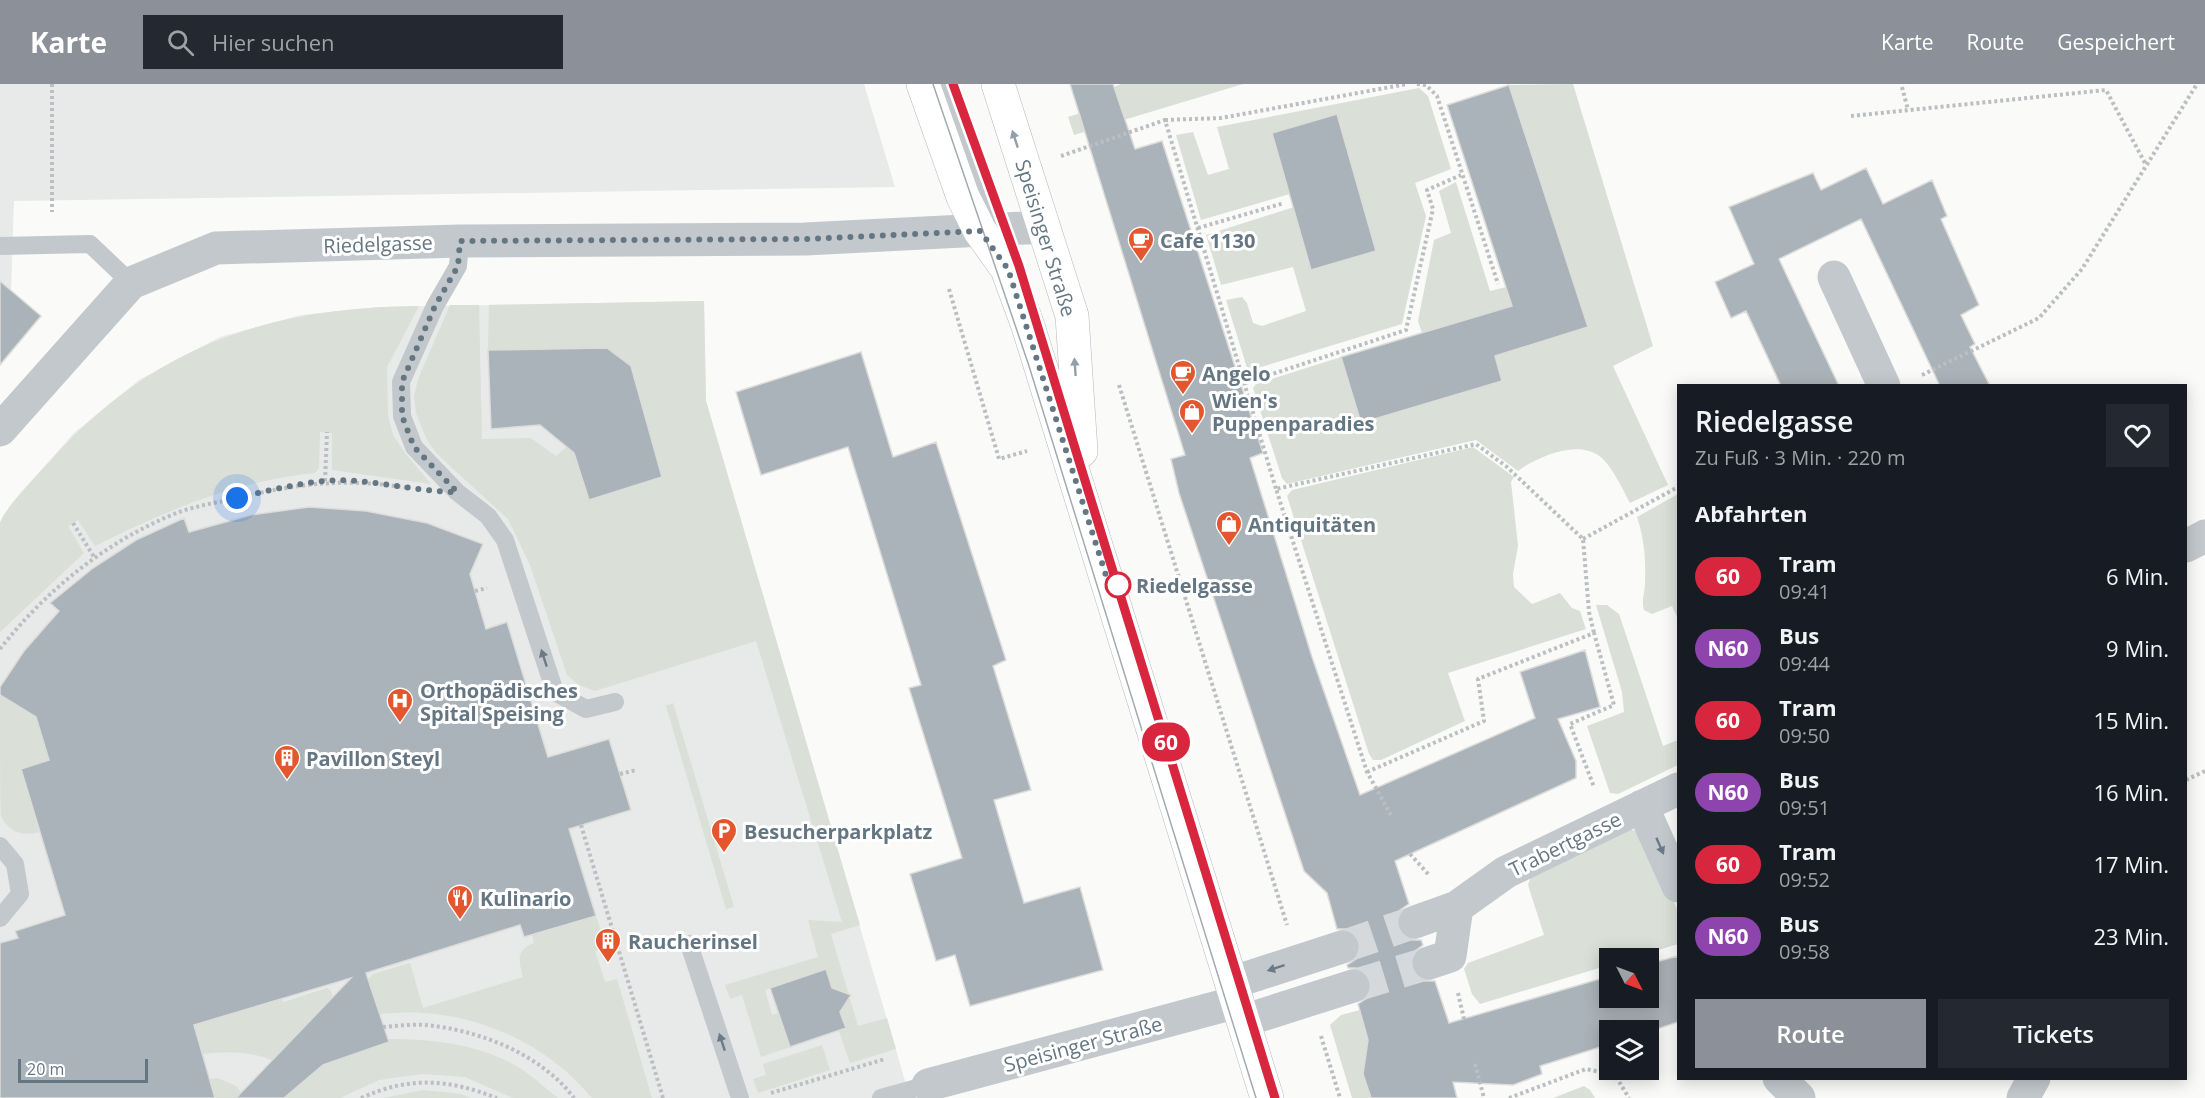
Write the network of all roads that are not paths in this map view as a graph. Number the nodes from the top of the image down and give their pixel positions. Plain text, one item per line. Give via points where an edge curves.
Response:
1 (923, 84) edge
2 (942, 84) edge
3 (998, 84) edge
4 (1044, 227) junction
5 (987, 231) junction
6 (460, 241) junction
7 (0, 246) edge
8 (1834, 277) dead end
9 (131, 283) junction
10 (1898, 383) edge
11 (0, 430) edge
12 (1082, 467) junction
13 (1083, 500) junction
14 (2205, 536) edge
15 (2187, 545) edge
16 (615, 702) dead end
17 (1677, 789) edge
18 (1642, 806) junction
19 (0, 846) edge
20 (1677, 884) edge
21 (1457, 907) junction
22 (0, 918) edge
23 (1415, 922) tunnel mouth
24 (689, 944) dead end
25 (1342, 947) tunnel mouth
26 (1429, 963) tunnel mouth
27 (1353, 986) tunnel mouth
28 (1237, 1002) junction
29 (1781, 1080) edge
30 (2033, 1080) edge
31 (928, 1085) joint
32 (740, 1098) edge
33 (881, 1098) edge
34 (1267, 1098) edge
35 (1799, 1098) edge
36 (2023, 1098) edge

1 - 5 main road, Speisinger Straße via 963,197
2 - 5 lane, Speisinger Straße
4 -> 3 main road, Speisinger Straße
4 - 5 street, Riedelgasse
12 -> 4 main road, Speisinger Straße via 1072,315
5 - 6 street, Riedelgasse via 805,239
5 - 12 lane, Speisinger Straße via 1019,266
5 - 13 main road, Speisinger Straße via 1008,269
6 - 9 street, Riedelgasse via 216,248
16 -> 6 lane via 586,709 555,692 506,540 488,516 457,492 414,447 402,416 402,382 435,306 458,266
7 - 9 lane via 90,244
8 - 10 street
9 - 11 street, Riedelgasse
12 - 13 main road, Speisinger Straße
13 - 28 main road, Speisinger Straße
14 - 15 street
17 - 18 street, Trabertgasse
18 -> 20 street
18 - 21 street, Trabertgasse via 1506,872
19 - 22 lane via 15,864 20,894
21 - 23 street, Trabertgasse
21 - 26 street via 1450,956
32 -> 24 lane
25 -> 28 street via 1298,961
27 - 28 street via 1310,999
28 - 31 street, Speisinger Straße
28 - 34 main road, Speisinger Straße
29 - 35 street
30 - 36 street
31 - 33 lane

